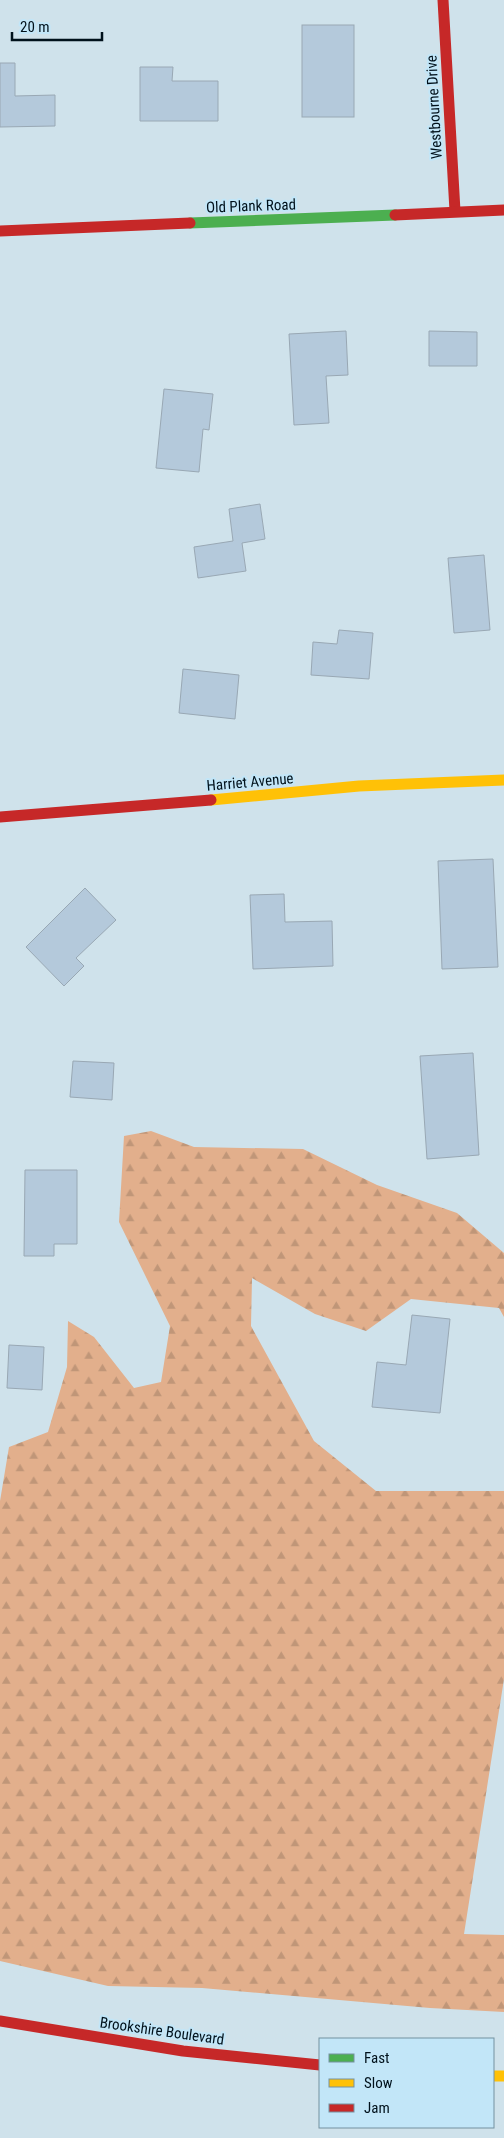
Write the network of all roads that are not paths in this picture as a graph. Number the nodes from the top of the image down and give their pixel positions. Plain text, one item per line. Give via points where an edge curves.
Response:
1 (443, 0) edge
2 (504, 210) edge
3 (456, 211) junction
4 (0, 231) edge
5 (504, 780) edge
6 (0, 817) edge
7 (0, 2022) edge
8 (319, 2065) edge

1 - 3 main road, Westbourne Drive
2 - 3 main road, Old Plank Road
3 - 4 main road, Old Plank Road
5 - 6 main road, Harriet Avenue via 359,786
7 - 8 main road, Brookshire Boulevard via 183,2051

